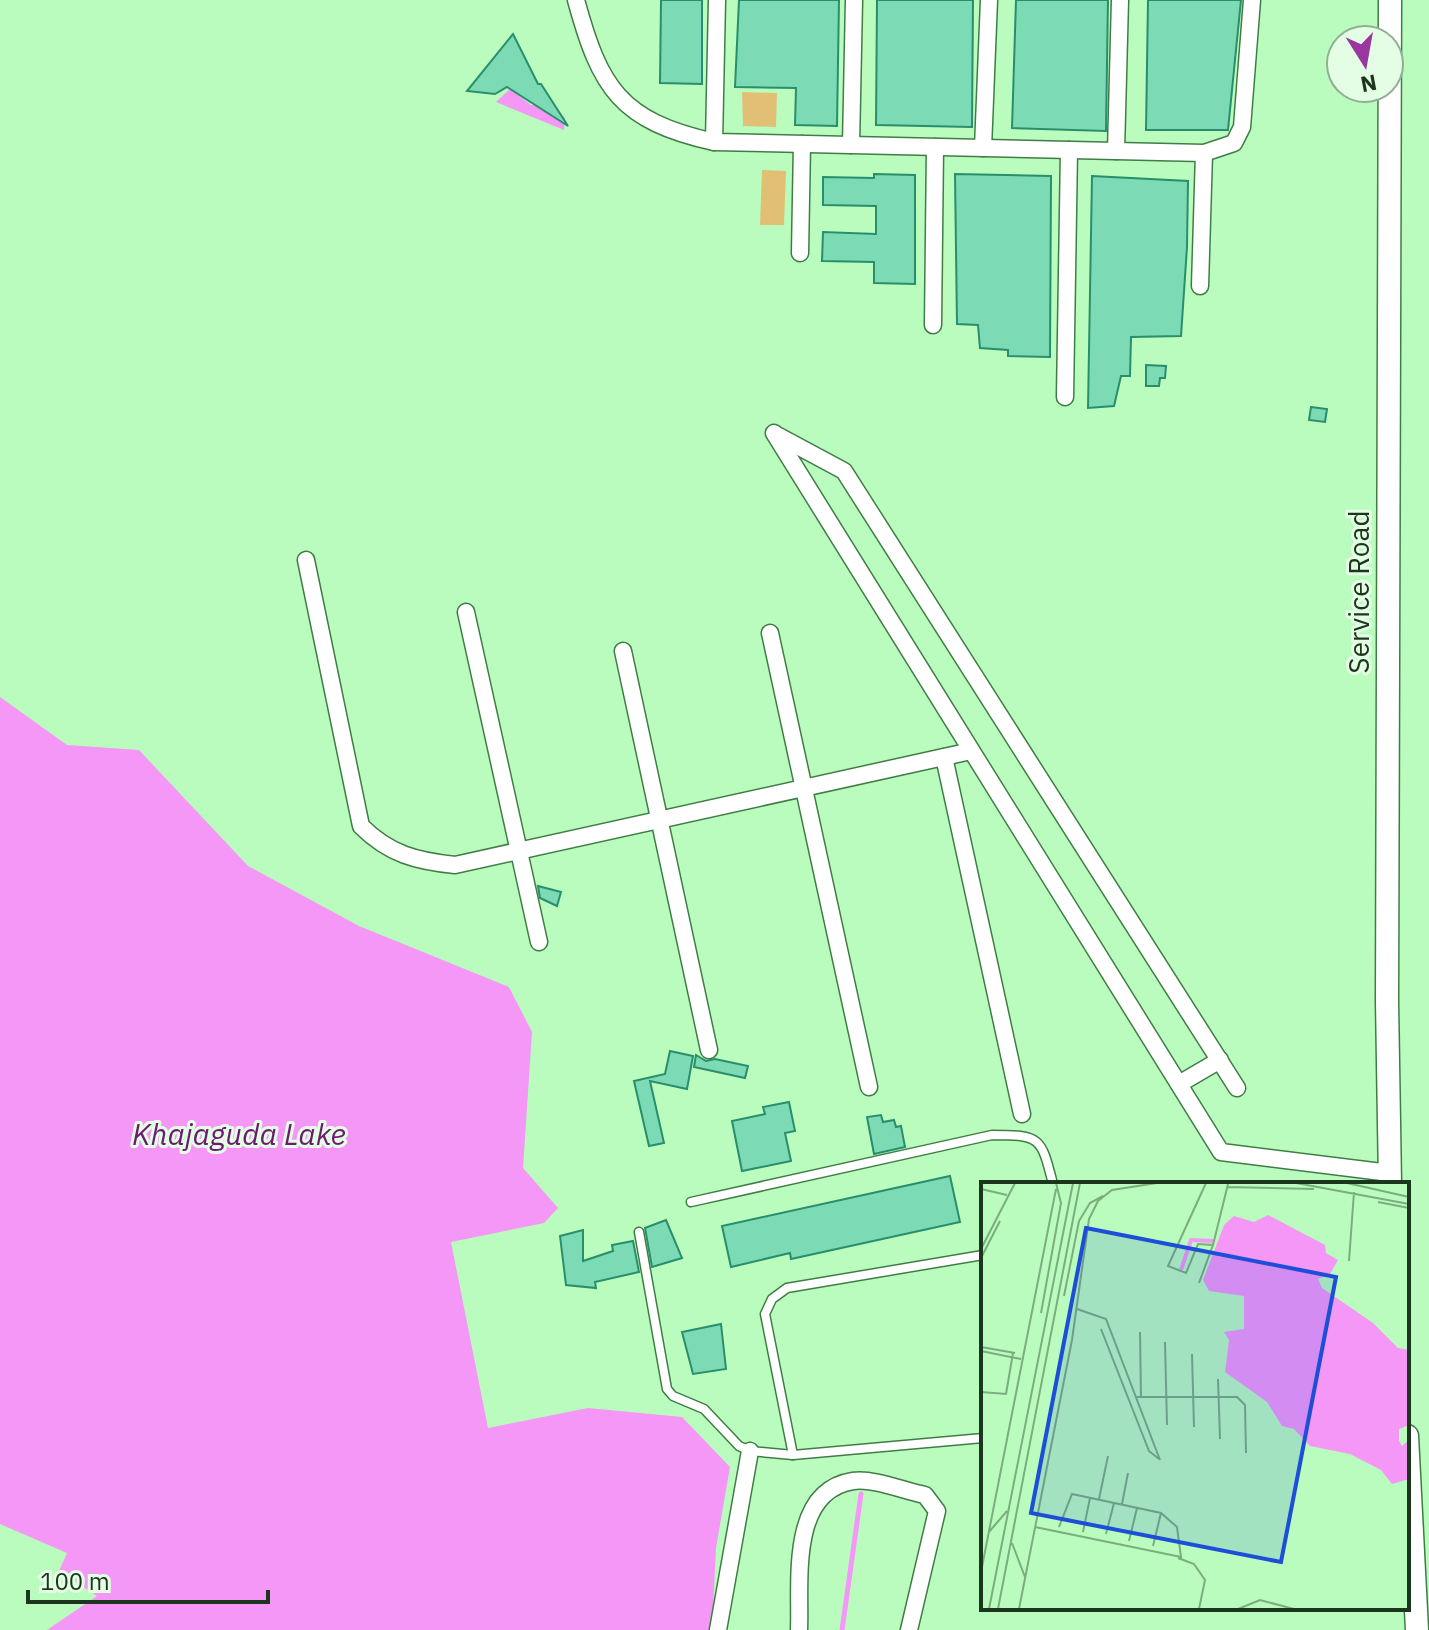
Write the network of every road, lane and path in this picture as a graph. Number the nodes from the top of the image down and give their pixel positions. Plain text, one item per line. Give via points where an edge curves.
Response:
1 (576, 0) edge
2 (585, 0) edge
3 (717, 0) edge
4 (854, 0) edge
5 (989, 0) edge
6 (1120, 0) edge
7 (1252, 0) edge
8 (1390, 0) edge
9 (584, 31) junction
10 (714, 142) junction
11 (802, 144) junction
12 (851, 145) junction
13 (935, 147) junction
14 (983, 148) junction
15 (1069, 150) junction
16 (1116, 151) junction
17 (1204, 153) junction
18 (800, 253) dead end
19 (1200, 286) dead end
20 (933, 325) dead end
21 (1065, 397) dead end
22 (306, 560) dead end
23 (466, 612) dead end
24 (770, 633) dead end
25 (623, 651) dead end
26 (971, 751) junction
27 (944, 757) junction
28 (804, 788) junction
29 (660, 820) junction
30 (519, 851) junction
31 (539, 942) dead end
32 (709, 1050) dead end
33 (1220, 1060) junction
34 (1179, 1084) junction
35 (869, 1087) dead end
36 (1237, 1088) dead end
37 (1022, 1114) dead end
38 (1390, 1179) edge
39 (1052, 1182) edge
40 (691, 1202) dead end
41 (639, 1232) dead end
42 (981, 1255) edge
43 (981, 1438) edge
44 (750, 1451) junction
45 (793, 1455) junction
46 (1409, 1475) edge
47 (718, 1630) edge
48 (799, 1630) edge
49 (909, 1630) edge
50 (1417, 1630) edge

1 - 9 street
2 - 9 street
3 - 10 street
4 - 12 street
5 - 14 street
6 - 16 street
7 - 17 street via 1242,127 1234,143
8 - 38 main road, Service Road
9 - 10 street via 605,82 636,112 660,127
10 - 11 street
11 - 12 street
11 - 18 street
12 - 13 street
13 - 14 street
13 - 20 street
14 - 15 street
15 - 16 street
15 - 21 street
16 - 17 street
17 - 19 street
22 - 30 street via 361,826 382,847 417,862 455,865
23 - 30 street
24 - 28 street
25 - 29 street
26 - 27 street
26 - 33 street via 774,433 844,471
26 - 34 street
27 - 28 street
27 - 37 street
28 - 29 street
28 - 35 street
29 - 30 street
29 - 32 street
30 - 31 street
33 - 34 street
33 - 36 street
34 - 38 street via 1221,1152
39 - 40 lane via 1037,1139 992,1135
41 - 44 lane via 667,1389 704,1409 731,1441
42 - 45 lane via 787,1288 772,1299 765,1314 767,1331
43 - 45 lane
44 - 45 lane
44 - 47 street
46 - 50 main road
48 - 49 street via 806,1526 818,1501 856,1481 925,1495 937,1511

